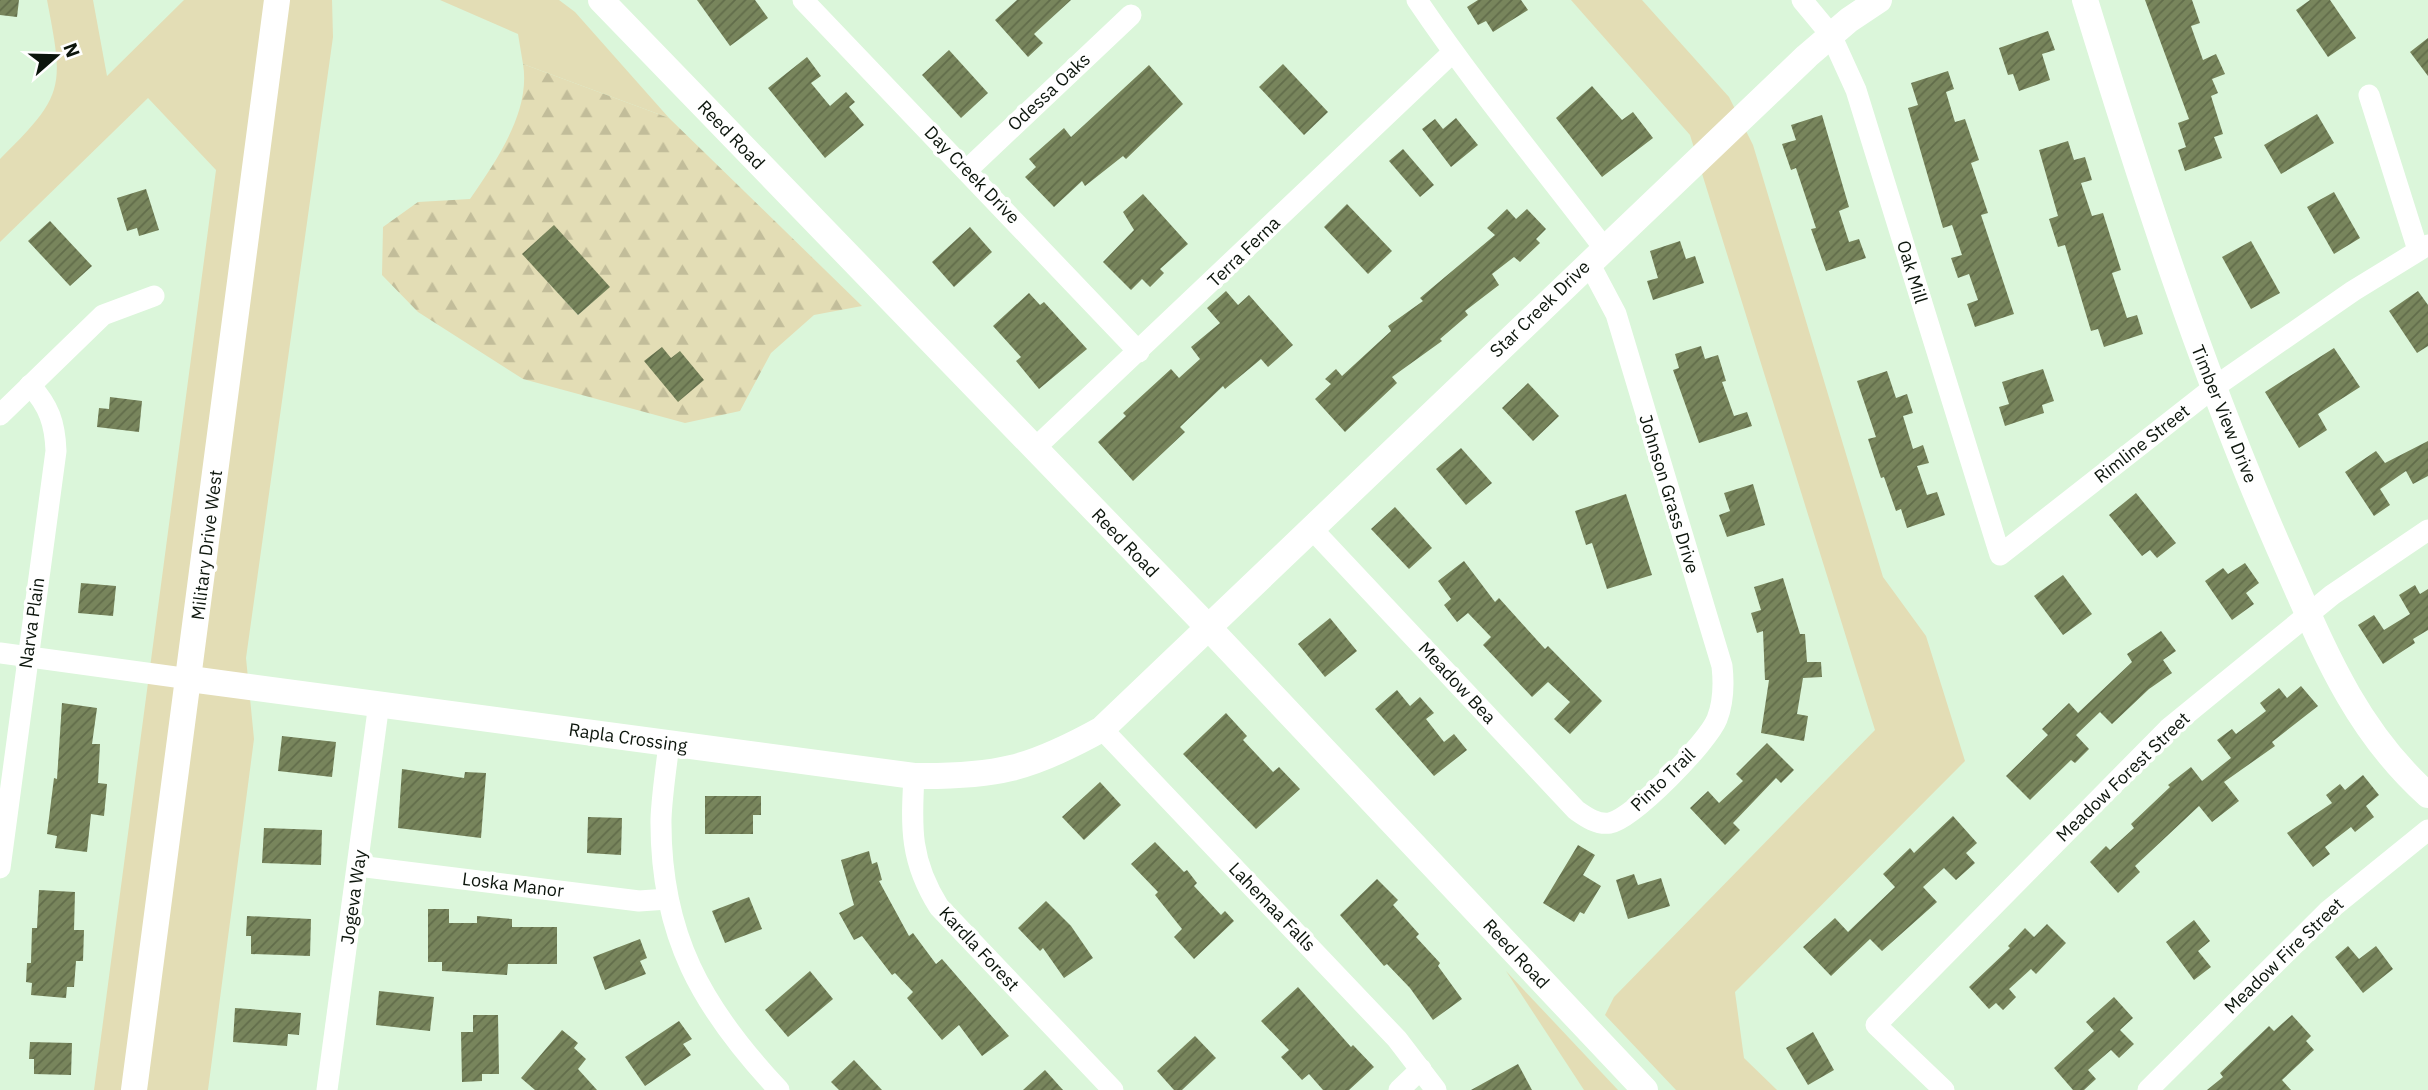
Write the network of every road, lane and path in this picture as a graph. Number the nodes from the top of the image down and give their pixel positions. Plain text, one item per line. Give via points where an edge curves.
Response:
1 (277, 0) edge
2 (601, 0) edge
3 (803, 0) edge
4 (1416, 0) edge
5 (1802, 0) edge
6 (1880, 0) edge
7 (2085, 0) edge
8 (1131, 15) dead end
9 (1831, 35) junction
10 (1452, 53) junction
11 (2369, 95) dead end
12 (967, 170) junction
13 (2423, 247) edge
14 (1596, 256) junction
15 (154, 296) dead end
16 (1139, 352) junction
17 (30, 385) junction
18 (2213, 388) junction
19 (0, 415) edge
20 (1034, 449) junction
21 (1312, 529) junction
22 (2428, 530) edge
23 (2000, 555) joint
24 (2308, 615) junction
25 (1208, 627) junction
26 (0, 653) edge
27 (28, 659) junction
28 (190, 678) junction
29 (379, 703) junction
30 (1102, 729) junction
31 (1711, 730) joint
32 (669, 744) junction
33 (914, 776) junction
34 (2428, 795) edge
35 (1610, 823) joint
36 (2428, 830) edge
37 (358, 866) junction
38 (0, 869) edge
39 (668, 899) junction
40 (1421, 1069) junction
41 (134, 1090) edge
42 (327, 1090) edge
43 (779, 1090) edge
44 (1113, 1090) edge
45 (1399, 1090) edge
46 (1436, 1090) edge
47 (1645, 1090) edge
48 (1944, 1090) edge
49 (2148, 1090) edge

1 - 28 street, Military Drive West
2 - 20 street, Reed Road
3 - 12 street, Day Creek Drive
4 - 10 street, Johnson Grass Drive
5 - 9 street, Oak Mill
6 - 9 street, Star Creek Drive
7 - 18 street, Timber View Drive via 2168,268
8 - 12 street, Odessa Oaks
9 - 14 street, Star Creek Drive
9 - 23 street, Oak Mill via 1856,90
10 - 14 street, Johnson Grass Drive
10 - 16 street, Terra Ferna
11 - 13 street
12 - 16 street, Day Creek Drive
13 - 18 street, Rimline Street
14 - 21 street, Star Creek Drive
14 - 31 street, Johnson Grass Drive via 1722,666 1724,690
15 - 17 street via 103,315
16 - 20 street, Terra Ferna
17 - 19 street
17 - 27 street, Narva Plain via 46,402 55,426 56,452
18 - 23 street, Rimline Street
18 - 24 street, Timber View Drive
20 - 25 street, Reed Road
21 - 25 street, Star Creek Drive
21 - 35 street, Meadow Bea via 1576,810 1590,820
22 - 24 street, Meadow Forest Street
24 - 34 street, Timber View Drive via 2324,655 2364,722
24 - 48 street, Meadow Forest Street via 2168,729 1876,1025
25 - 30 street, Rapla Crossing
25 - 47 street, Reed Road
26 - 27 street, Rapla Crossing
27 - 28 street, Rapla Crossing
27 - 38 street, Narva Plain
28 - 29 street, Rapla Crossing
28 - 41 street, Military Drive West
29 - 32 street, Rapla Crossing
29 - 37 street, Jogeva Way
30 - 33 street, Rapla Crossing via 1052,757 1010,770 968,777
30 - 40 street, Lahemaa Falls via 1398,1039
31 - 35 street, Pinto Trail via 1631,813
32 - 33 street, Rapla Crossing
32 - 39 street via 662,816
33 - 44 street, Kardla Forest via 914,855 925,884 939,906
36 - 49 street, Meadow Fire Street via 2328,911
37 - 39 street, Loska Manor via 639,901
37 - 42 street, Jogeva Way
39 - 43 street via 697,984 745,1053
40 - 45 street
40 - 46 street, Lahemaa Falls

